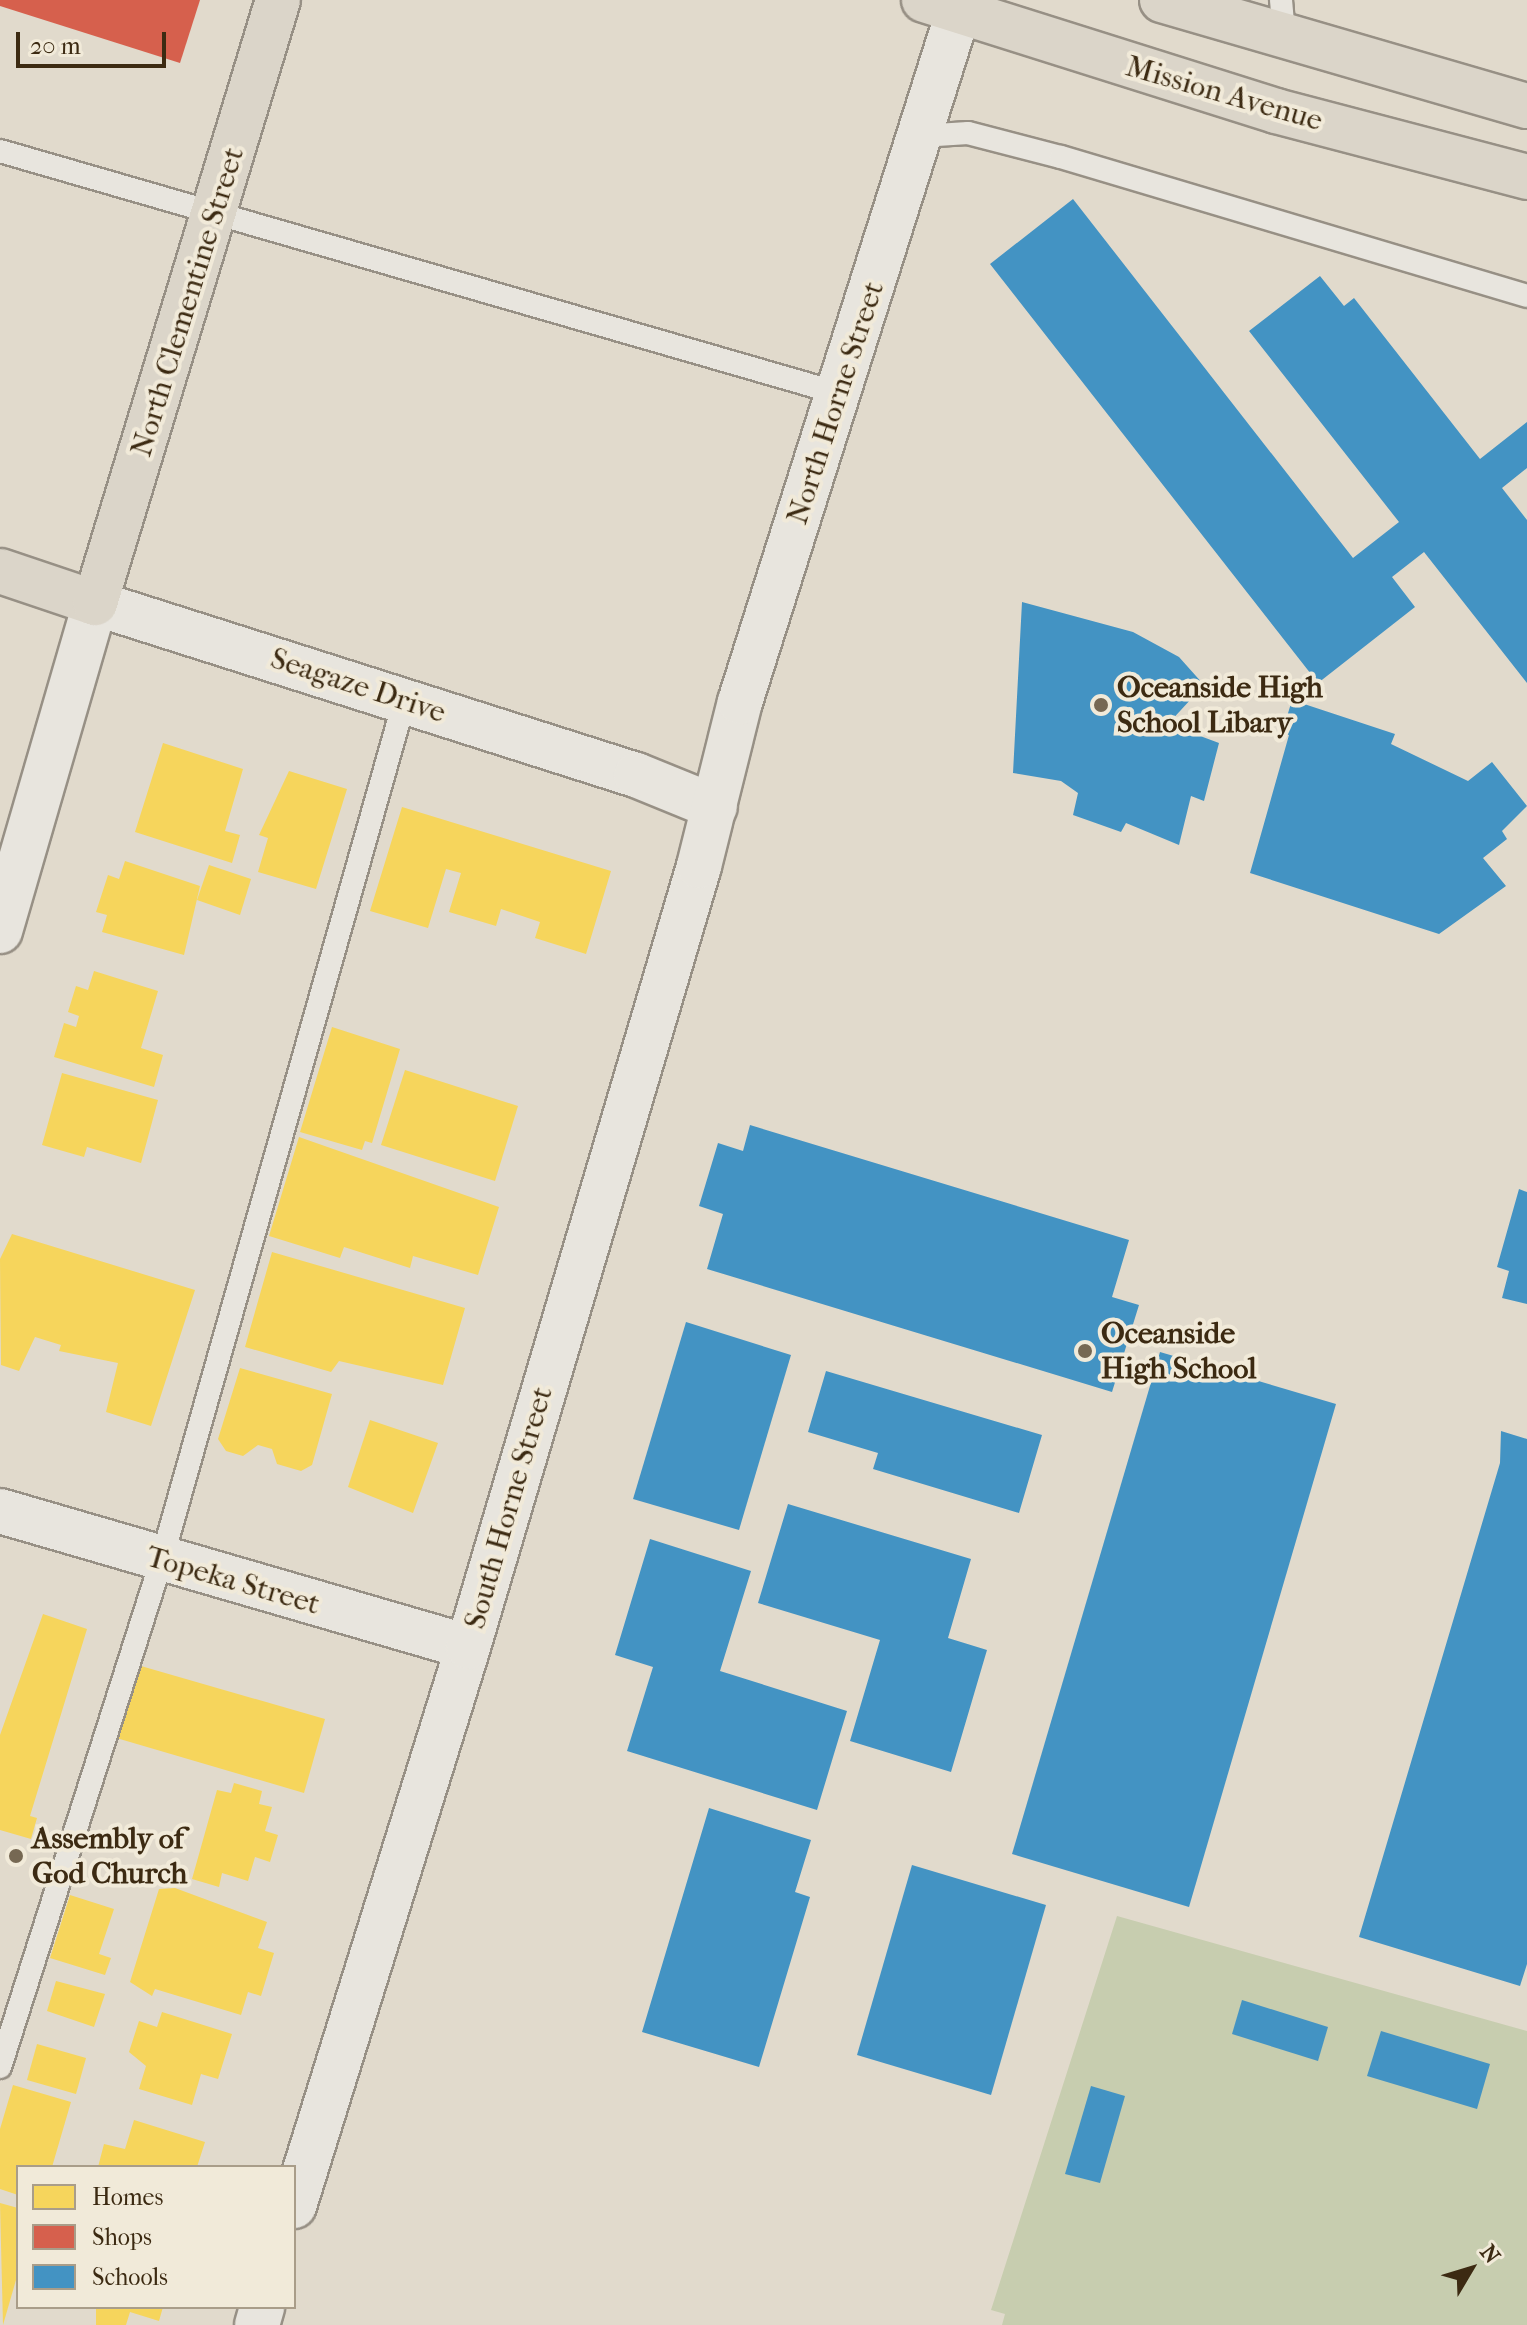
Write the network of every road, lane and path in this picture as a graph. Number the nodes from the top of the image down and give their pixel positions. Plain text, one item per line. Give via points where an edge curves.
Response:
1 (278, 0) edge
2 (1162, 0) edge
3 (948, 4) edge
4 (1282, 17) edge
5 (1527, 106) edge
6 (921, 136) junction
7 (0, 151) edge
8 (1527, 177) edge
9 (216, 211) junction
10 (1527, 296) edge
11 (838, 393) junction
12 (118, 539) junction
13 (0, 564) edge
14 (0, 571) edge
15 (95, 603) junction
16 (404, 702) junction
17 (715, 807) junction
18 (0, 931) edge
19 (0, 1511) edge
20 (161, 1562) junction
21 (468, 1647) junction
22 (0, 2067) edge
23 (296, 2200) edge

1 - 9 main road, North Clementine Street
2 - 4 main road
3 - 6 street, North Horne Street
3 - 8 main road, Mission Avenue via 1276,111
4 - 5 main road
6 - 10 lane via 968,133 1015,145
6 - 11 street, North Horne Street
7 - 9 lane
9 - 11 lane
9 - 12 main road, North Clementine Street
11 - 17 street, North Horne Street via 740,702
12 - 13 main road via 78,561 33,568
12 - 15 main road, North Clementine Street
14 - 15 main road, Seagaze Drive
15 - 16 street, Seagaze Drive
15 - 18 street
16 - 17 street, Seagaze Drive
16 - 20 lane
17 - 21 street, South Horne Street
19 - 20 street, Topeka Street
20 - 21 street, Topeka Street
20 - 22 lane
21 - 23 street, South Horne Street

